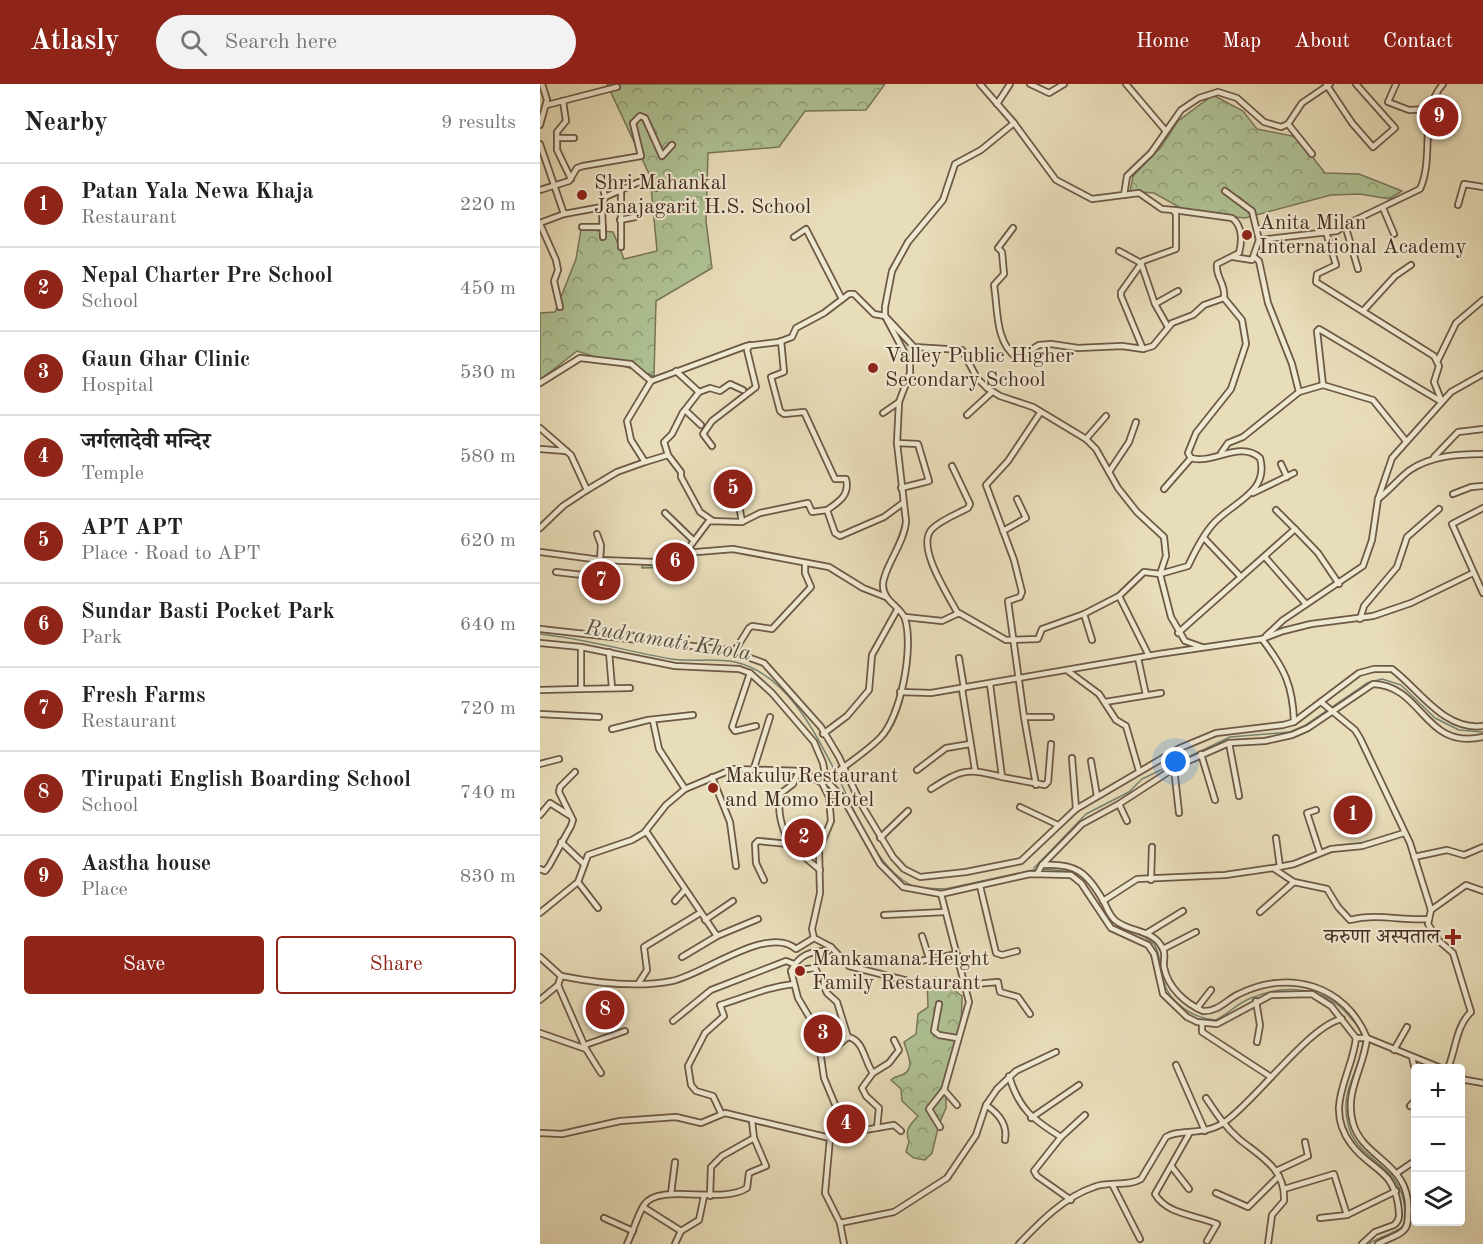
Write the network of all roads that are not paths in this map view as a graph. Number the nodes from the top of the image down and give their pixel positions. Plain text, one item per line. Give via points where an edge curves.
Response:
1 (542, 84) edge
2 (980, 84) edge
3 (1010, 84) edge
4 (1030, 84) edge
5 (1064, 84) edge
6 (1126, 84) edge
7 (1356, 84) edge
8 (1396, 84) edge
9 (1443, 84) edge
10 (1327, 85) edge
11 (618, 87) dead end
12 (563, 101) junction
13 (997, 104) junction
14 (547, 105) junction
15 (1432, 109) junction
16 (1014, 123) junction
17 (1288, 124) junction
18 (540, 125) edge
19 (1165, 130) junction
20 (558, 138) junction
21 (574, 138) dead end
22 (540, 144) edge
23 (672, 145) dead end
24 (1312, 154) dead end
25 (542, 155) edge
26 (571, 179) junction
27 (602, 183) dead end
28 (555, 184) junction
29 (1483, 187) edge
30 (656, 188) dead end
31 (621, 189) junction
32 (540, 190) edge
33 (1225, 190) dead end
34 (1124, 195) junction
35 (605, 197) junction
36 (1458, 205) dead end
37 (602, 207) junction
38 (1383, 208) junction
39 (1173, 210) junction
40 (564, 214) junction
41 (635, 217) dead end
42 (620, 220) junction
43 (540, 223) edge
44 (1345, 225) junction
45 (582, 227) dead end
46 (603, 227) junction
47 (1013, 228) dead end
48 (1326, 232) junction
49 (1394, 234) dead end
50 (603, 237) dead end
51 (794, 237) dead end
52 (1259, 240) junction
53 (621, 248) dead end
54 (1119, 251) dead end
55 (1233, 257) junction
56 (1254, 257) junction
57 (1141, 263) junction
58 (1411, 265) dead end
59 (1358, 269) dead end
60 (1178, 291) dead end
61 (1224, 298) junction
62 (842, 299) junction
63 (1483, 300) edge
64 (1155, 304) junction
65 (560, 307) dead end
66 (1363, 311) junction
67 (885, 316) junction
68 (1168, 327) junction
69 (781, 341) junction
70 (750, 345) junction
71 (1143, 349) junction
72 (1438, 360) junction
73 (676, 371) junction
74 (1483, 374) edge
75 (651, 381) junction
76 (540, 383) edge
77 (1323, 385) junction
78 (743, 390) dead end
79 (699, 392) junction
80 (992, 392) junction
81 (1299, 392) junction
82 (898, 402) junction
83 (1442, 402) junction
84 (685, 410) junction
85 (883, 413) dead end
86 (1040, 413) junction
87 (967, 415) dead end
88 (1106, 416) dead end
89 (1136, 422) dead end
90 (701, 425) dead end
91 (540, 428) edge
92 (1483, 429) edge
93 (1086, 439) junction
94 (1406, 441) junction
95 (897, 443) junction
96 (712, 446) dead end
97 (540, 448) edge
98 (566, 451) junction
99 (1221, 453) junction
100 (1483, 454) edge
101 (668, 455) junction
102 (1191, 458) junction
103 (1434, 458) junction
104 (645, 462) junction
105 (1281, 464) dead end
106 (952, 466) dead end
107 (1109, 472) junction
108 (1294, 473) dead end
109 (1287, 477) junction
110 (747, 480) dead end
111 (1483, 486) edge
112 (901, 488) junction
113 (1164, 489) dead end
114 (587, 490) junction
115 (1253, 493) junction
116 (737, 494) junction
117 (1453, 494) dead end
118 (730, 498) dead end
119 (1017, 499) dead end
120 (1378, 499) junction
121 (903, 503) junction
122 (1483, 508) edge
123 (1439, 509) dead end
124 (827, 510) junction
125 (1276, 510) dead end
126 (665, 513) dead end
127 (713, 521) junction
128 (742, 522) junction
129 (540, 528) edge
130 (1295, 529) junction
131 (1003, 531) junction
132 (597, 534) dead end
133 (1205, 538) junction
134 (693, 540) junction
135 (540, 552) edge
136 (685, 553) junction
137 (1265, 557) junction
138 (598, 560) junction
139 (805, 564) junction
140 (556, 572) dead end
141 (1473, 573) junction
142 (1160, 574) junction
143 (1240, 576) junction
144 (1339, 584) junction
145 (1483, 593) edge
146 (1119, 596) junction
147 (886, 597) junction
148 (1306, 604) junction
149 (897, 610) junction
150 (958, 614) junction
151 (1084, 614) junction
152 (905, 617) junction
153 (1360, 619) junction
154 (540, 629) edge
155 (1178, 633) junction
156 (1262, 639) junction
157 (1015, 640) junction
158 (1092, 640) dead end
159 (540, 643) edge
160 (581, 647) junction
161 (1202, 647) junction
162 (609, 652) junction
163 (734, 652) junction
164 (1149, 656) junction
165 (959, 658) dead end
166 (1138, 658) junction
167 (1068, 671) junction
168 (750, 673) junction
169 (1018, 679) junction
170 (990, 684) junction
171 (612, 688) junction
172 (630, 688) dead end
173 (963, 688) junction
174 (581, 689) junction
175 (540, 690) edge
176 (900, 692) junction
177 (1161, 693) dead end
178 (1146, 695) junction
179 (1105, 702) junction
180 (1323, 703) junction
181 (1331, 711) junction
182 (540, 714) edge
183 (693, 715) dead end
184 (599, 717) dead end
185 (770, 717) dead end
186 (1024, 717) junction
187 (1051, 717) dead end
188 (653, 721) junction
189 (1294, 722) junction
190 (756, 726) dead end
191 (1483, 726) edge
192 (612, 729) dead end
193 (823, 734) junction
194 (1483, 737) edge
195 (1229, 743) junction
196 (970, 744) junction
197 (1051, 744) dead end
198 (1201, 754) junction
199 (1072, 758) dead end
200 (559, 759) dead end
201 (1091, 761) dead end
202 (540, 764) edge
203 (754, 768) junction
204 (1174, 768) junction
205 (843, 769) junction
206 (917, 770) dead end
207 (975, 770) junction
208 (799, 771) junction
209 (1139, 771) junction
210 (576, 772) dead end
211 (712, 777) junction
212 (1002, 777) junction
213 (826, 780) junction
214 (1036, 785) junction
215 (685, 789) junction
216 (931, 789) dead end
217 (1097, 796) junction
218 (1239, 796) dead end
219 (1215, 800) dead end
220 (1119, 804) junction
221 (1020, 807) dead end
222 (1076, 809) junction
223 (1316, 810) dead end
224 (908, 811) dead end
225 (1179, 813) dead end
226 (540, 815) edge
227 (571, 816) junction
228 (1127, 821) dead end
229 (1058, 825) junction
230 (646, 831) junction
231 (1404, 833) junction
232 (880, 838) junction
233 (1276, 838) dead end
234 (561, 842) junction
235 (789, 844) junction
236 (1152, 847) dead end
237 (1483, 847) edge
238 (1320, 852) junction
239 (1414, 857) junction
240 (584, 864) junction
241 (1042, 865) junction
242 (736, 866) dead end
243 (1280, 867) junction
244 (1273, 868) junction
245 (540, 869) edge
246 (820, 870) junction
247 (1037, 874) junction
248 (764, 880) dead end
249 (1151, 880) junction
250 (578, 882) junction
251 (1294, 882) junction
252 (980, 886) junction
253 (684, 891) junction
254 (1483, 891) edge
255 (941, 894) junction
256 (1103, 900) junction
257 (675, 901) dead end
258 (733, 901) dead end
259 (598, 908) dead end
260 (1431, 910) junction
261 (1183, 911) dead end
262 (945, 912) junction
263 (1260, 912) dead end
264 (540, 913) edge
265 (700, 914) junction
266 (885, 915) dead end
267 (758, 919) dead end
268 (1429, 919) junction
269 (705, 920) junction
270 (1196, 932) dead end
271 (1147, 933) junction
272 (717, 936) junction
273 (922, 936) dead end
274 (814, 938) junction
275 (831, 947) junction
276 (1163, 949) junction
277 (1017, 951) dead end
278 (957, 954) junction
279 (540, 957) edge
280 (682, 957) dead end
281 (929, 958) junction
282 (915, 962) dead end
283 (794, 964) junction
284 (791, 971) junction
285 (561, 976) junction
286 (637, 984) junction
287 (794, 984) junction
288 (558, 985) junction
289 (924, 985) dead end
290 (963, 985) junction
291 (1210, 990) dead end
292 (540, 1000) edge
293 (1256, 1001) junction
294 (939, 1005) dead end
295 (1197, 1008) junction
296 (1030, 1014) dead end
297 (1342, 1019) junction
298 (673, 1022) dead end
299 (1202, 1023) junction
300 (1407, 1027) dead end
301 (625, 1031) dead end
302 (540, 1034) edge
303 (848, 1037) junction
304 (957, 1038) junction
305 (1362, 1038) junction
306 (894, 1040) dead end
307 (1257, 1042) dead end
308 (585, 1047) junction
309 (819, 1048) junction
310 (1394, 1050) junction
311 (1056, 1052) dead end
312 (1412, 1057) junction
313 (1414, 1064) edge
314 (1430, 1064) edge
315 (1450, 1064) edge
316 (1176, 1065) dead end
317 (873, 1072) junction
318 (601, 1073) dead end
319 (1009, 1076) junction
320 (1271, 1077) junction
321 (1465, 1080) edge
322 (1483, 1083) edge
323 (1079, 1085) dead end
324 (944, 1090) junction
325 (1206, 1098) dead end
326 (957, 1105) dead end
327 (986, 1105) junction
328 (721, 1113) junction
329 (1085, 1115) dead end
330 (1031, 1118) junction
331 (753, 1121) junction
332 (1223, 1124) junction
333 (940, 1127) dead end
334 (878, 1128) junction
335 (901, 1131) dead end
336 (1205, 1131) junction
337 (847, 1132) junction
338 (540, 1133) edge
339 (1189, 1134) junction
340 (1061, 1137) junction
341 (754, 1138) junction
342 (830, 1138) junction
343 (1005, 1140) dead end
344 (1305, 1142) dead end
345 (675, 1162) dead end
346 (1411, 1163) edge
347 (1172, 1167) junction
348 (1278, 1173) junction
349 (1397, 1173) junction
350 (1112, 1184) junction
351 (1189, 1189) dead end
352 (1284, 1189) junction
353 (1396, 1191) junction
354 (1216, 1193) dead end
355 (671, 1194) junction
356 (704, 1196) junction
357 (710, 1196) junction
358 (1071, 1200) junction
359 (643, 1207) junction
360 (1347, 1215) junction
361 (604, 1218) dead end
362 (1320, 1218) dead end
363 (840, 1223) junction
364 (633, 1231) junction
365 (681, 1232) junction
366 (1140, 1239) dead end
367 (1207, 1241) dead end
368 (627, 1244) edge
369 (675, 1244) edge
370 (844, 1244) edge
371 (1019, 1244) edge
372 (1268, 1244) edge
373 (1362, 1244) edge
374 (1378, 1244) edge

1 - 14 street
2 - 13 street
3 - 13 street
4 - 5 street via 1049,93
6 - 19 street
7 - 10 street via 1395,128 1373,147
8 - 15 street via 1388,102 1409,110
9 - 15 street
10 - 17 street via 1302,103
11 - 12 street
12 - 14 street
12 - 20 street via 566,121 557,132
13 - 16 street
14 - 18 street
15 - 38 street via 1426,171 1420,189
16 - 34 street via 1056,180 1092,199
16 - 67 street via 952,169 943,200 908,242 892,271
17 - 19 street via 1281,127 1264,122 1237,98 1218,92 1181,110
17 - 24 street
19 - 34 street via 1151,153 1127,176
20 - 21 street
20 - 26 street via 557,150
22 - 25 street
23 - 26 street via 662,156 645,118 640,116 633,129 641,156 583,166 577,168
25 - 28 street
26 - 28 street
27 - 35 street
28 - 32 street
28 - 40 street
29 - 36 street via 1464,184
30 - 31 street via 639,182
31 - 35 street
31 - 42 street
33 - 52 street via 1252,212
34 - 39 street via 1145,195 1158,207
35 - 37 street
37 - 40 street
37 - 46 street
38 - 44 street
38 - 49 street
39 - 55 street via 1235,219 1241,237 1239,253
39 - 57 street via 1176,249
40 - 43 street
41 - 42 street
42 - 53 street
43 - 65 street via 556,260 554,281
44 - 48 street
44 - 59 street
45 - 46 street
46 - 50 street
47 - 71 street via 998,248 1004,274 994,285 996,316 1006,350 1017,358 1039,345 1051,344
48 - 52 street
48 - 66 street via 1336,265 1317,274 1316,282
51 - 62 street via 806,229
52 - 56 street
54 - 57 street
55 - 56 street
55 - 61 street via 1217,264
56 - 81 street via 1259,261 1268,303
57 - 64 street
57 - 71 street via 1121,294
58 - 66 street via 1395,276
60 - 64 street
61 - 68 street
61 - 102 street via 1242,320 1246,344 1231,389 1196,433 1188,450
62 - 67 street via 854,294 874,314
62 - 69 street
63 - 72 street via 1456,323
64 - 68 street
66 - 72 street
67 - 80 street via 914,347 962,350 977,378
67 - 82 street via 910,363
68 - 71 street via 1153,346
69 - 70 street
69 - 124 street via 784,372 771,376 780,411 804,412 835,478 846,479 846,493
70 - 73 street
70 - 96 street via 747,350 756,387 712,421 703,434
72 - 83 street via 1434,382
73 - 75 street
73 - 79 street
74 - 83 street via 1450,392
75 - 76 street via 631,364 580,358
75 - 104 street via 627,421 631,440
77 - 81 street
77 - 83 street via 1319,329
77 - 94 street via 1373,400
78 - 79 street via 730,384 720,391 710,388
79 - 84 street
80 - 86 street via 1027,404
80 - 87 street
81 - 99 street via 1242,437 1228,443
82 - 85 street
82 - 95 street
83 - 94 street
84 - 90 street
84 - 101 street via 664,442
86 - 93 street
86 - 131 street via 1008,461 986,485
88 - 93 street
89 - 107 street
91 - 98 street
92 - 103 street via 1458,432
93 - 107 street
94 - 120 street via 1392,458
95 - 112 street
95 - 112 street via 918,444 928,481
97 - 98 street
98 - 114 street via 578,465
99 - 102 street via 1198,460
99 - 115 street via 1249,452 1260,458 1261,471
100 - 103 street
101 - 104 street
101 - 127 street via 681,472 700,512
102 - 113 street
103 - 120 street via 1408,471
104 - 114 street via 617,472
105 - 109 street
106 - 150 street via 970,504 931,530 925,542
107 - 142 street via 1137,512 1164,537 1167,556
108 - 109 street
109 - 115 street
110 - 116 street via 749,486
111 - 117 street
112 - 121 street
114 - 129 street via 562,506
115 - 133 street via 1218,519
116 - 118 street
116 - 128 street
119 - 131 street via 1026,518
120 - 144 street via 1364,566
121 - 124 street via 884,517 840,536 835,533
121 - 147 street via 905,531 883,584
122 - 141 street via 1452,524
123 - 153 street via 1407,537 1397,567 1364,606
124 - 128 street via 812,512 808,503 760,513
125 - 130 street
126 - 134 street
127 - 128 street
127 - 134 street
130 - 137 street
130 - 144 street
131 - 157 street via 1022,592 1020,597 1008,601
132 - 138 street via 601,546
133 - 142 street via 1188,566
133 - 143 street
134 - 136 street
135 - 138 street
136 - 138 street via 654,562
136 - 139 street via 733,549
137 - 143 street
137 - 148 street
138 - 140 street via 592,576
139 - 147 street via 829,567
139 - 163 street via 811,587 772,630 749,628
141 - 145 street
141 - 153 street via 1411,603
142 - 146 street via 1144,572
142 - 155 street
143 - 155 street
144 - 148 street
146 - 151 street
146 - 164 street
147 - 149 street
148 - 156 street
149 - 152 street
149 - 193 street via 872,655 869,690 847,716
150 - 152 street via 942,621
150 - 157 street via 968,616 1006,640
151 - 157 street via 1048,626 1038,634 1038,639
151 - 158 street
152 - 176 street via 908,662
153 - 156 street via 1311,624
154 - 163 street
155 - 161 street via 1185,641
156 - 161 street
156 - 189 street via 1285,672 1293,696
157 - 169 street
159 - 160 street
160 - 162 street
160 - 174 street
161 - 164 street
162 - 168 street via 675,666
162 - 171 street
163 - 193 street via 764,663
164 - 166 street
165 - 173 street
166 - 167 street
166 - 178 street
167 - 169 street
167 - 179 street via 1099,693
168 - 190 street via 732,727 735,730
168 - 213 street via 814,742
169 - 170 street
169 - 186 street
170 - 173 street
170 - 212 street
171 - 172 street
171 - 174 street
173 - 176 street
173 - 196 street
174 - 175 street
176 - 205 street via 882,736
177 - 178 street
178 - 179 street
179 - 209 street via 1116,720 1126,726
180 - 181 street
180 - 189 street
180 - 191 street via 1359,673 1392,669 1455,724
181 - 194 street via 1372,684 1384,685 1416,705 1448,737
181 - 195 street via 1292,735
181 - 231 street via 1360,738
182 - 184 street
183 - 188 street
185 - 203 street
186 - 187 street
186 - 214 street
188 - 192 street
188 - 215 street via 659,749
189 - 209 street via 1216,733
193 - 205 street
195 - 198 street
195 - 218 street
196 - 206 street via 946,748
196 - 207 street
197 - 214 street via 1048,782
198 - 204 street
198 - 219 street
199 - 222 street
200 - 202 street
201 - 217 street
203 - 208 street
203 - 211 street via 733,769
204 - 220 street
204 - 225 street
205 - 213 street
205 - 232 street
207 - 212 street
207 - 216 street via 954,774
208 - 213 street
208 - 235 street via 793,784 780,794 781,826
209 - 217 street
210 - 227 street via 559,792
211 - 215 street
211 - 242 street via 730,822
212 - 214 street
213 - 246 street via 831,821 819,850
213 - 255 street via 843,798 865,843 898,884 909,890
215 - 230 street via 666,805
217 - 222 street
220 - 228 street
220 - 241 street via 1082,824
221 - 229 street
222 - 229 street
223 - 238 street via 1307,813
224 - 232 street
226 - 227 street via 550,803
227 - 234 street via 571,826
229 - 232 street via 1021,861 930,877 920,877 904,868
230 - 240 street via 588,855
230 - 253 street
231 - 238 street via 1362,846
231 - 239 street
233 - 243 street
234 - 240 street
234 - 245 street via 549,866 545,871
235 - 246 street
235 - 248 street via 755,844 756,863
236 - 249 street
237 - 239 street via 1464,855 1439,850
238 - 243 street
239 - 260 street
240 - 250 street
241 - 247 street
241 - 256 street via 1062,864 1083,872
243 - 244 street
244 - 249 street
244 - 251 street
246 - 274 street
247 - 252 street
247 - 299 street via 1071,875 1081,883 1111,928 1148,945 1155,954 1160,986 1170,1003
249 - 256 street via 1131,881
250 - 259 street
250 - 264 street
251 - 263 street
251 - 268 street via 1327,889 1350,920 1375,915 1407,921
252 - 255 street
252 - 277 street via 996,953
253 - 257 street
253 - 265 street
254 - 260 street via 1466,885
255 - 262 street
256 - 271 street via 1115,920
258 - 269 street
260 - 268 street
261 - 271 street
262 - 266 street
262 - 278 street
265 - 269 street
265 - 286 street via 644,947 647,970
267 - 272 street
268 - 315 street via 1438,940 1453,953 1471,1012 1461,1021
269 - 272 street
270 - 276 street
271 - 276 street
272 - 280 street
273 - 281 street
274 - 275 street
274 - 286 street via 796,949 772,942 753,946 687,977
275 - 283 street via 828,951 810,952
275 - 289 street via 849,966
276 - 295 street via 1169,980 1178,994
278 - 281 street
278 - 290 street
279 - 285 street
281 - 282 street
283 - 284 street
283 - 298 street via 786,961 711,990
284 - 287 street
284 - 303 street via 815,968 827,993 837,1002
285 - 286 street
285 - 288 street
287 - 309 street via 803,1009 817,1030
287 - 328 street via 757,990 720,1005 724,1017 697,1043 688,1066 691,1085 696,1091 713,1096
288 - 292 street
288 - 308 street
290 - 296 street via 998,982 1000,992 1018,997
290 - 304 street via 969,1002
291 - 295 street
293 - 297 street via 1286,993 1312,994
293 - 299 street via 1217,1024
293 - 307 street via 1260,1025
294 - 304 street via 934,1031
295 - 305 street via 1210,1012 1259,985 1305,982 1347,1006
297 - 305 street
297 - 320 street via 1333,1020
299 - 320 street via 1202,1032
300 - 310 street
301 - 308 street
302 - 308 street
303 - 309 street via 837,1046
303 - 317 street via 860,1046
304 - 324 street
305 - 310 street
305 - 349 street via 1363,1065 1351,1090 1352,1118 1358,1135
305 - 353 street via 1339,1096 1340,1116 1352,1145 1384,1172
306 - 317 street via 899,1050 890,1063
308 - 318 street
309 - 337 street via 824,1078
310 - 312 street
311 - 319 street
312 - 313 street
312 - 314 street
316 - 336 street
317 - 334 street via 862,1088 879,1108
319 - 327 street
319 - 330 street via 1018,1103
320 - 332 street
321 - 322 street
323 - 330 street
324 - 326 street
324 - 333 street via 929,1109
325 - 332 street
327 - 343 street via 1003,1122
327 - 363 street via 976,1135 947,1178 894,1212
328 - 331 street
328 - 338 street via 701,1123 676,1117 620,1121 562,1134
329 - 340 street
330 - 340 street
331 - 341 street
331 - 342 street
332 - 336 street
332 - 348 street via 1259,1152
334 - 335 street via 894,1125
334 - 337 street
336 - 339 street
337 - 342 street
339 - 347 street
339 - 350 street via 1172,1133 1166,1137 1141,1179
340 - 358 street via 1034,1170
341 - 357 street via 711,1167
341 - 357 street via 766,1166 749,1173 750,1185 742,1191
342 - 363 street via 825,1193
344 - 348 street via 1308,1156
345 - 355 street
346 - 349 street
347 - 351 street
347 - 367 street via 1156,1190 1156,1197 1182,1215 1217,1224
348 - 352 street
348 - 354 street via 1248,1207
349 - 374 street via 1409,1203 1407,1226
350 - 358 street via 1094,1187
350 - 366 street
352 - 360 street via 1334,1174
352 - 372 street via 1282,1206 1272,1215
353 - 360 street
353 - 373 street via 1398,1222 1375,1232
355 - 356 street
355 - 359 street via 653,1198
356 - 357 street
356 - 365 street via 699,1220
358 - 371 street via 1034,1226
359 - 364 street
359 - 365 street
360 - 362 street
361 - 364 street
363 - 370 street
364 - 368 street
365 - 369 street

